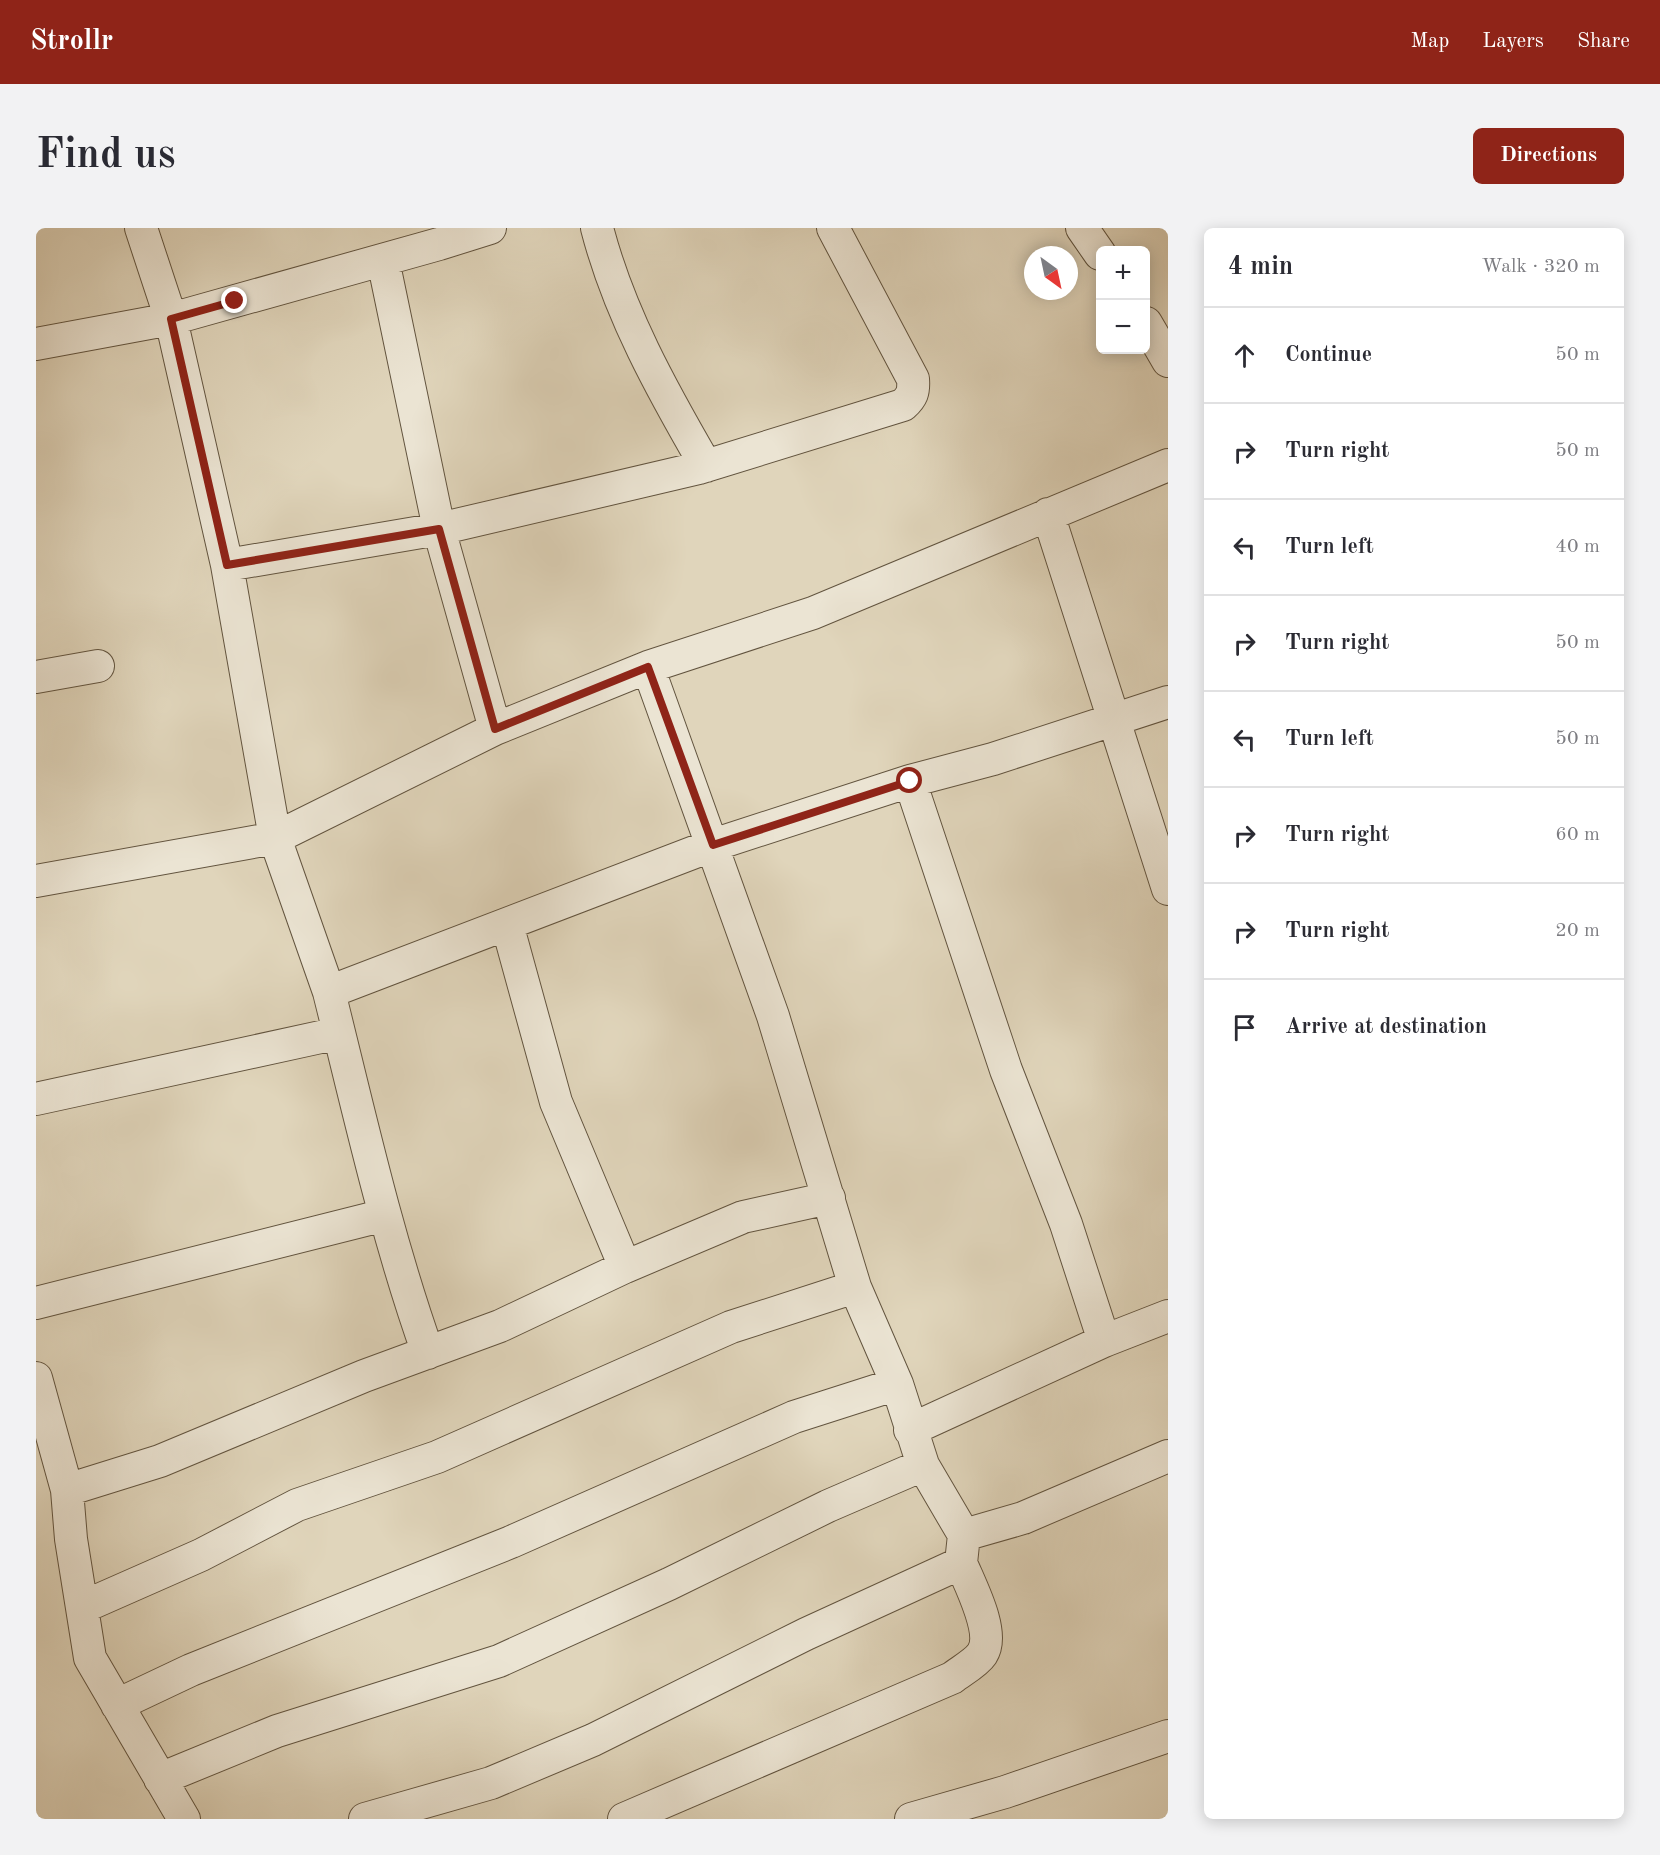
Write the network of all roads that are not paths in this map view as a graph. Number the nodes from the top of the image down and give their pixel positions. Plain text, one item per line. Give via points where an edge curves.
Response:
1 (141, 228) edge
2 (489, 228) edge
3 (597, 228) edge
4 (833, 228) edge
5 (383, 260) junction
6 (171, 319) junction
7 (1150, 330) edge
8 (36, 344) edge
9 (1168, 361) edge
10 (1168, 465) edge
11 (706, 466) junction
12 (1048, 514) junction
13 (439, 529) junction
14 (227, 565) junction
15 (98, 666) dead end
16 (648, 667) junction
17 (36, 676) edge
18 (1168, 702) edge
19 (1114, 720) junction
20 (495, 729) junction
21 (910, 781) junction
22 (275, 838) junction
23 (713, 845) junction
24 (36, 880) edge
25 (1168, 889) edge
26 (507, 924) junction
27 (328, 992) junction
28 (339, 1033) junction
29 (36, 1100) edge
30 (829, 1198) junction
31 (385, 1215) junction
32 (625, 1267) junction
33 (855, 1287) junction
34 (36, 1303) edge
35 (1168, 1316) edge
36 (1104, 1341) junction
37 (428, 1353) junction
38 (36, 1378) edge
39 (897, 1384) junction
40 (910, 1430) junction
41 (1168, 1456) edge
42 (923, 1465) junction
43 (67, 1490) junction
44 (963, 1549) junction
45 (82, 1607) junction
46 (117, 1705) junction
47 (1168, 1736) edge
48 (160, 1779) junction
49 (184, 1819) edge
50 (365, 1819) edge
51 (624, 1819) edge
52 (911, 1819) edge

1 - 6 street
2 - 5 street
3 - 11 street via 629,321
4 - 11 street via 913,379 911,398 903,405
5 - 6 street
5 - 13 street
6 - 8 street
6 - 14 street
7 - 9 street
10 - 12 street
11 - 13 street
12 - 16 street via 813,613
12 - 19 street
13 - 14 street
13 - 20 street
14 - 22 street
15 - 17 street
16 - 20 street
16 - 23 street
18 - 19 street
19 - 21 street
19 - 25 street
20 - 22 street
21 - 23 street
21 - 36 street via 1006,1070 1066,1224
22 - 24 street
22 - 27 street
23 - 26 street
23 - 30 street via 773,1016
26 - 27 street
26 - 32 street via 556,1102
27 - 28 street
28 - 29 street
28 - 31 street
30 - 32 street via 742,1217
30 - 33 street
31 - 34 street
31 - 37 street
32 - 37 street via 500,1326
33 - 39 street
33 - 45 street via 731,1327 437,1457 297,1505 201,1555
35 - 36 street
36 - 40 street
37 - 43 street via 159,1461
38 - 43 street
39 - 40 street
39 - 46 street via 794,1416 511,1542 191,1670
40 - 42 street
41 - 44 street via 1023,1518
42 - 44 street
42 - 48 street via 499,1661 277,1731
43 - 45 street
44 - 50 street via 806,1634 593,1740 491,1783
44 - 51 street via 985,1622 986,1645 981,1656 952,1678
45 - 46 street via 90,1658
46 - 48 street
47 - 52 street via 1005,1792
48 - 49 street

